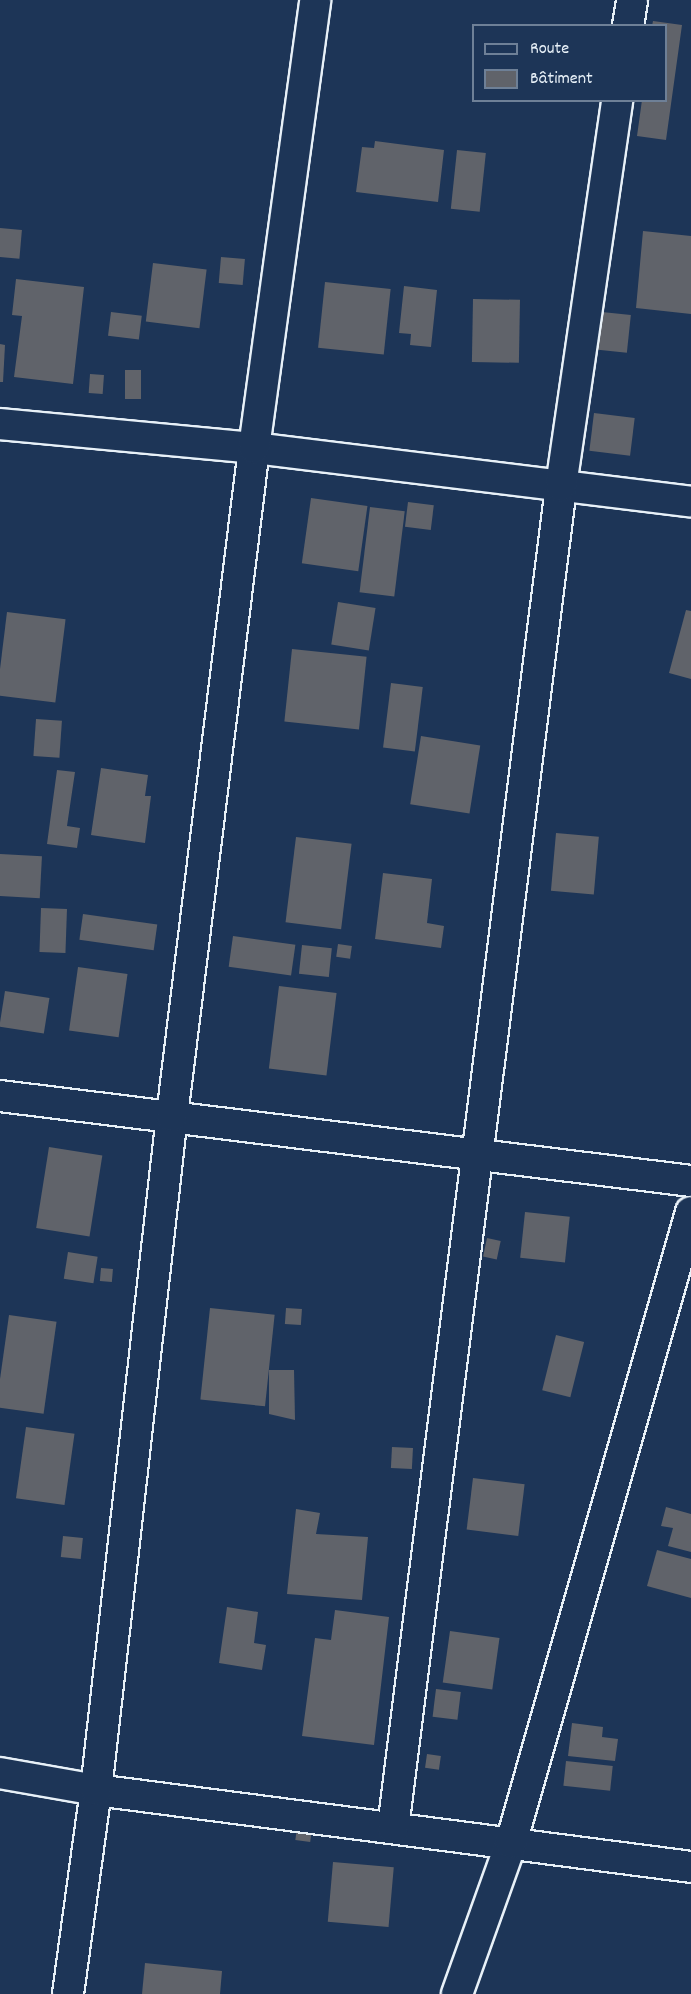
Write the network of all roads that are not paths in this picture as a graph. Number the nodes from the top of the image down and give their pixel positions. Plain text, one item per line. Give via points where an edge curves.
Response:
1 (315, 0) edge
2 (632, 0) edge
3 (628, 24) edge
4 (617, 102) edge
5 (0, 424) edge
6 (254, 448) junction
7 (561, 486) junction
8 (691, 502) edge
9 (0, 1096) edge
10 (172, 1116) junction
11 (478, 1154) junction
12 (691, 1181) edge
13 (691, 1212) edge
14 (0, 1773) edge
15 (96, 1790) junction
16 (393, 1828) junction
17 (511, 1844) junction
18 (691, 1867) edge
19 (68, 1994) edge
20 (457, 1994) edge

1 - 6 street
2 - 3 street
4 - 7 street
5 - 6 street
6 - 7 street
6 - 10 street
7 - 8 street
7 - 11 street
9 - 10 street
10 - 11 street
10 - 15 street
11 - 12 street
11 - 16 street
13 - 17 street
14 - 15 street
15 - 16 street
15 - 19 street
16 - 17 street
17 - 18 street
17 - 20 street

